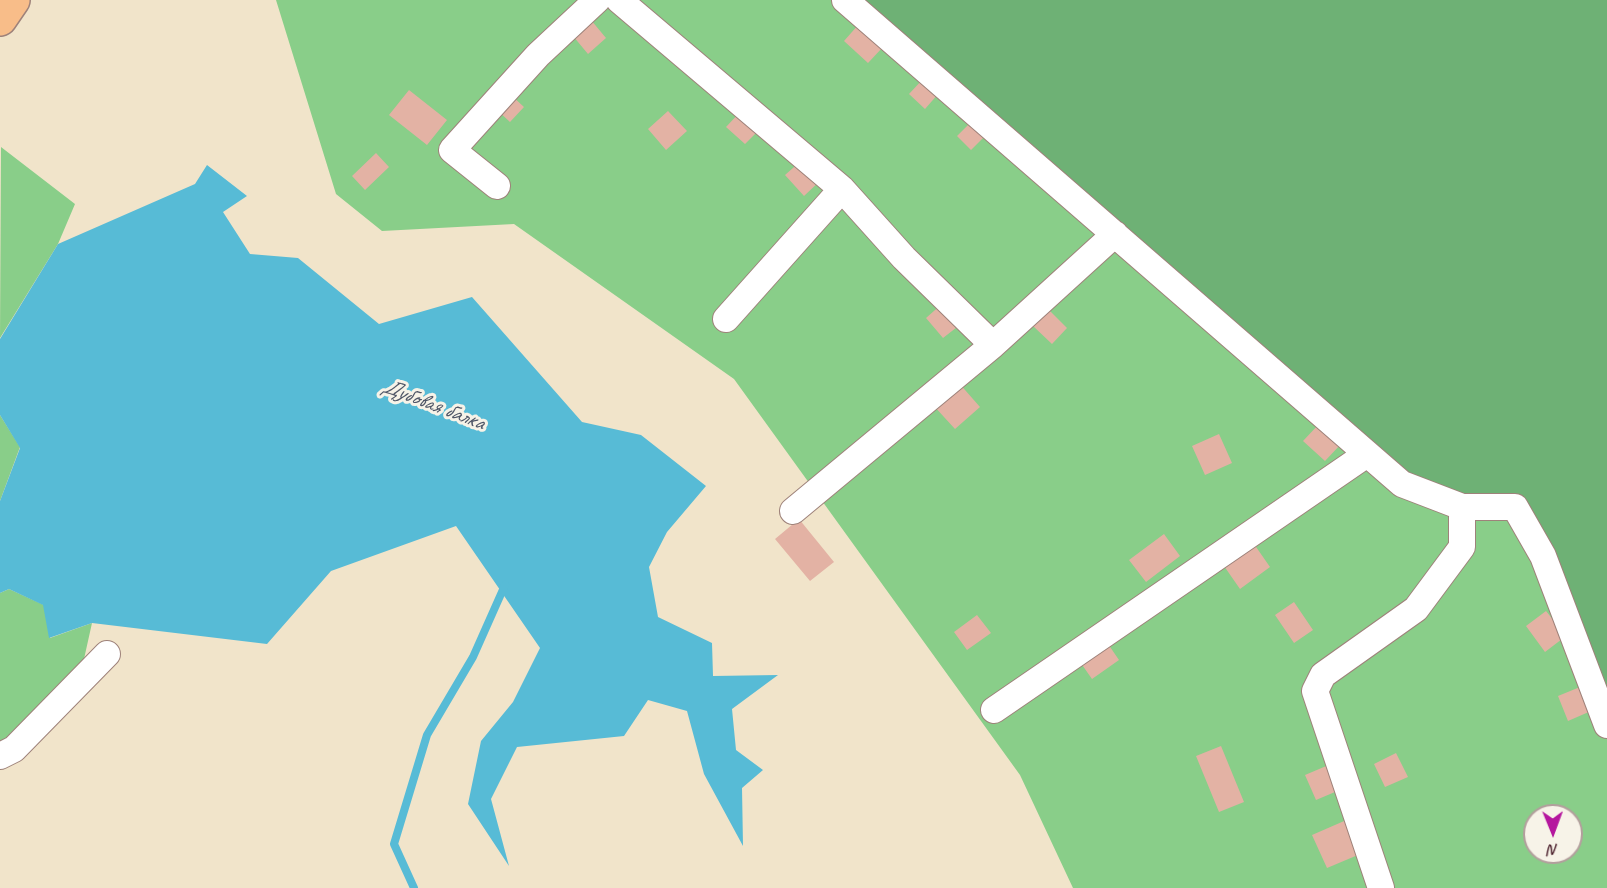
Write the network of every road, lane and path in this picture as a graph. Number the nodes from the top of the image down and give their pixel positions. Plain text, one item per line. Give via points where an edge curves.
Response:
1 (13, 0) edge
2 (597, 0) edge
3 (619, 0) edge
4 (845, 0) edge
5 (0, 19) edge
6 (497, 186) dead end
7 (842, 189) junction
8 (1115, 234) junction
9 (726, 319) dead end
10 (993, 345) junction
11 (1368, 454) junction
12 (1462, 507) junction
13 (793, 511) dead end
14 (107, 654) dead end
15 (994, 710) dead end
16 (1607, 725) edge
17 (0, 756) edge
18 (1381, 888) edge

1 - 5 highway
2 - 6 street via 538,55 452,150
3 - 7 street
4 - 8 street
7 - 9 street
7 - 10 street via 904,258
8 - 10 street
8 - 11 street
10 - 13 street
11 - 12 street via 1402,484
11 - 15 street
12 - 16 street via 1515,507 1543,555
12 - 18 street via 1462,546 1416,609 1323,675 1315,691
14 - 17 street via 14,749

